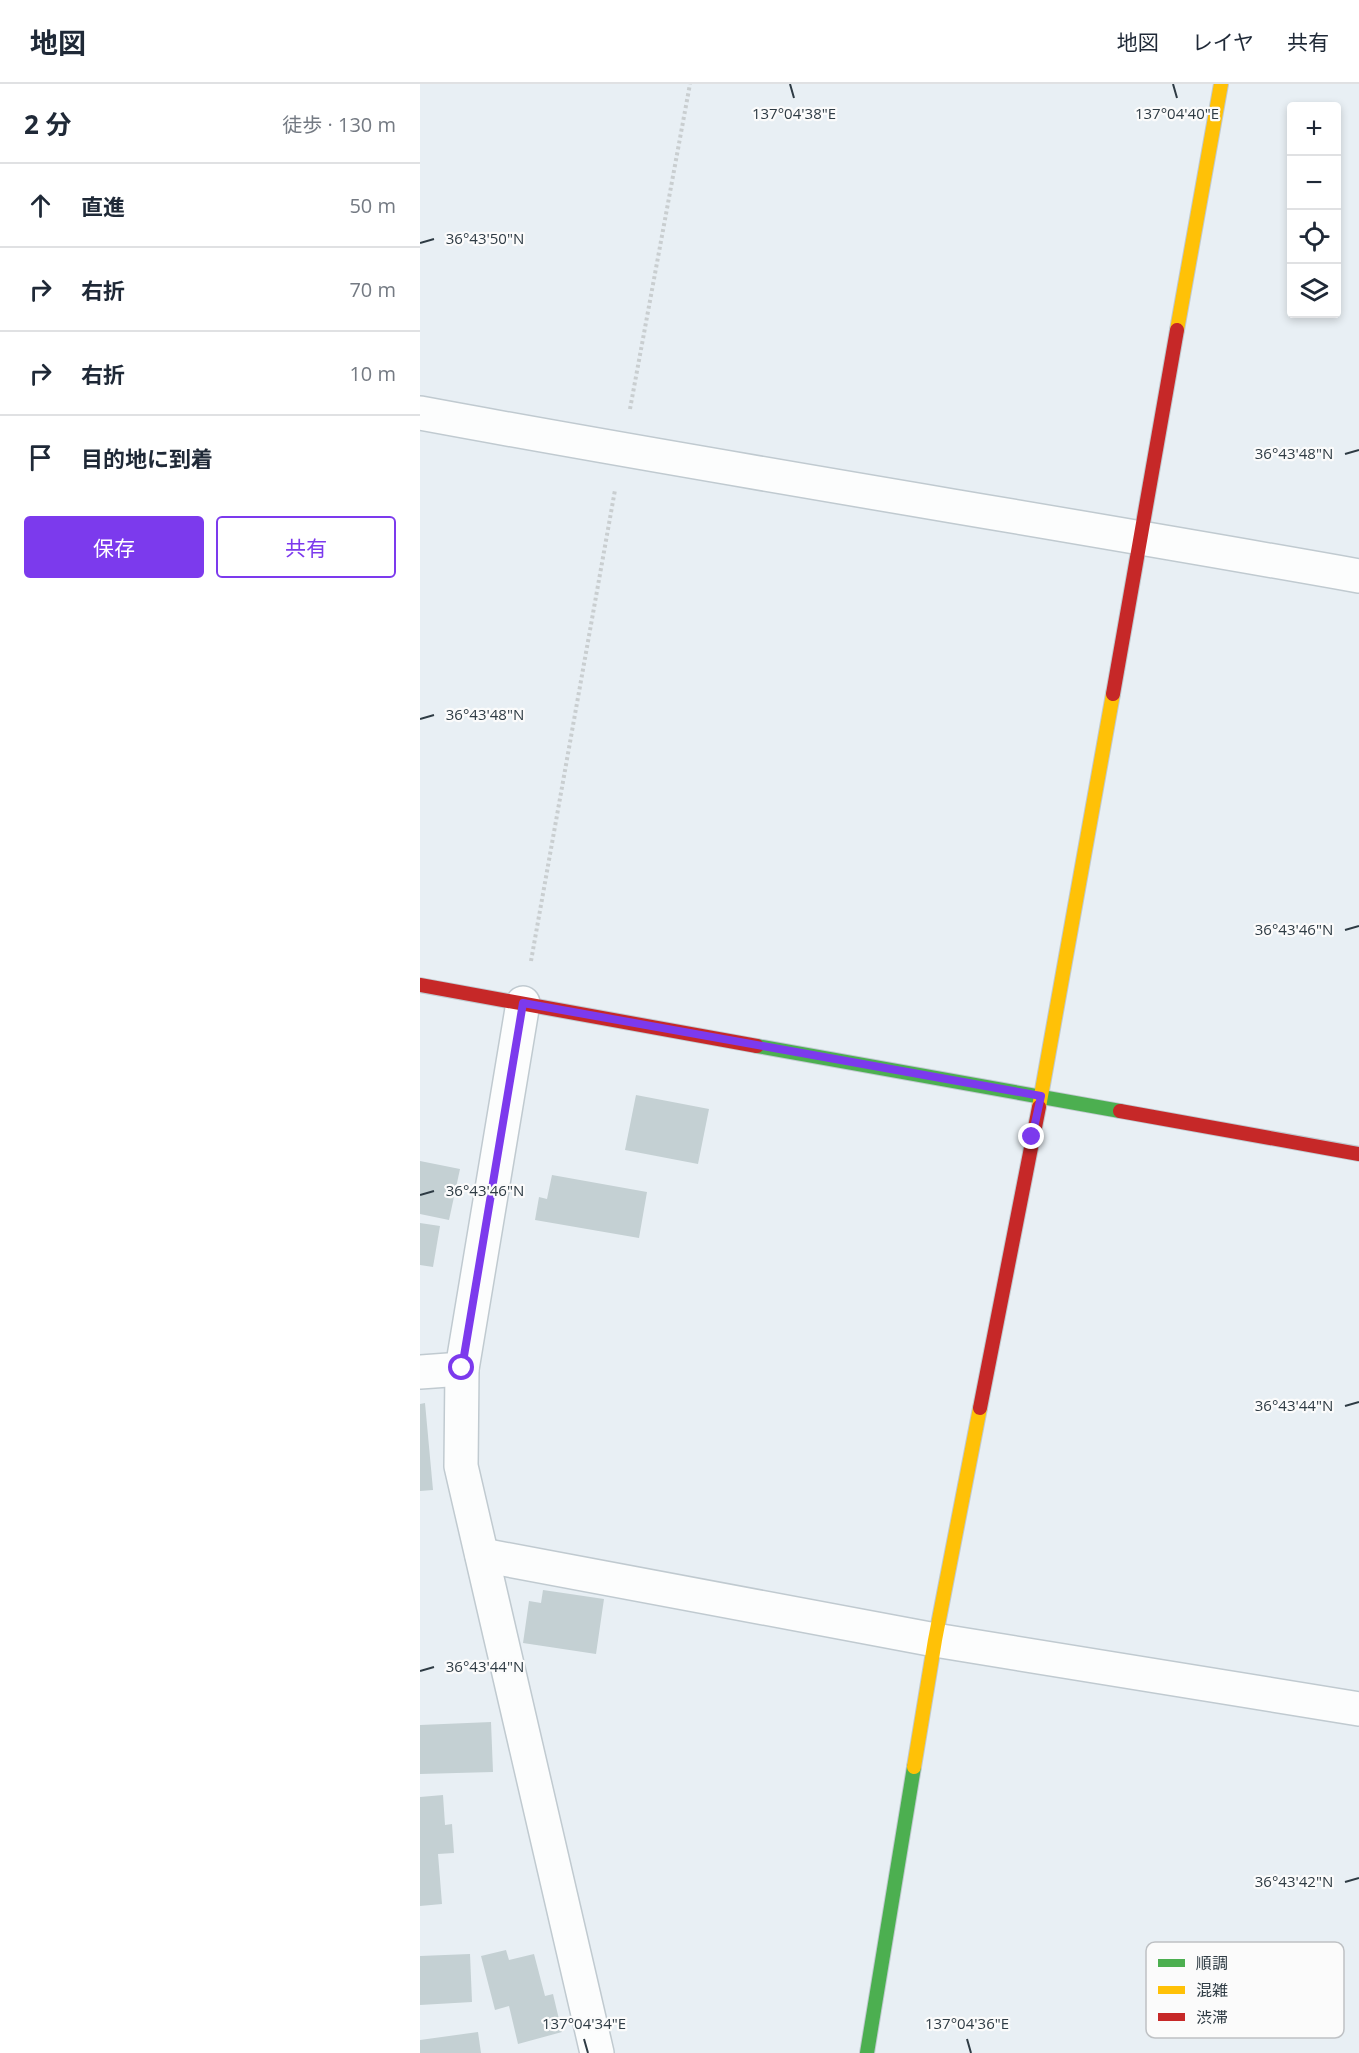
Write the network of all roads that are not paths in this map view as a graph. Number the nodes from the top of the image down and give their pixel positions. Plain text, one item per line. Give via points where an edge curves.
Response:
1 (1221, 84) edge
2 (420, 413) edge
3 (1140, 537) junction
4 (1359, 576) edge
5 (420, 985) edge
6 (523, 1003) junction
7 (1041, 1096) junction
8 (1359, 1154) edge
9 (462, 1368) junction
10 (420, 1372) edge
11 (482, 1555) junction
12 (935, 1640) junction
13 (1359, 1709) edge
14 (597, 2053) edge
15 (867, 2053) edge

1 - 3 street
2 - 3 street
3 - 4 street
3 - 7 street
5 - 6 street
6 - 7 street
6 - 9 street
7 - 8 street
7 - 12 street
9 - 10 street
9 - 11 street via 461,1466
11 - 12 street
11 - 14 street
12 - 13 street
12 - 15 street

